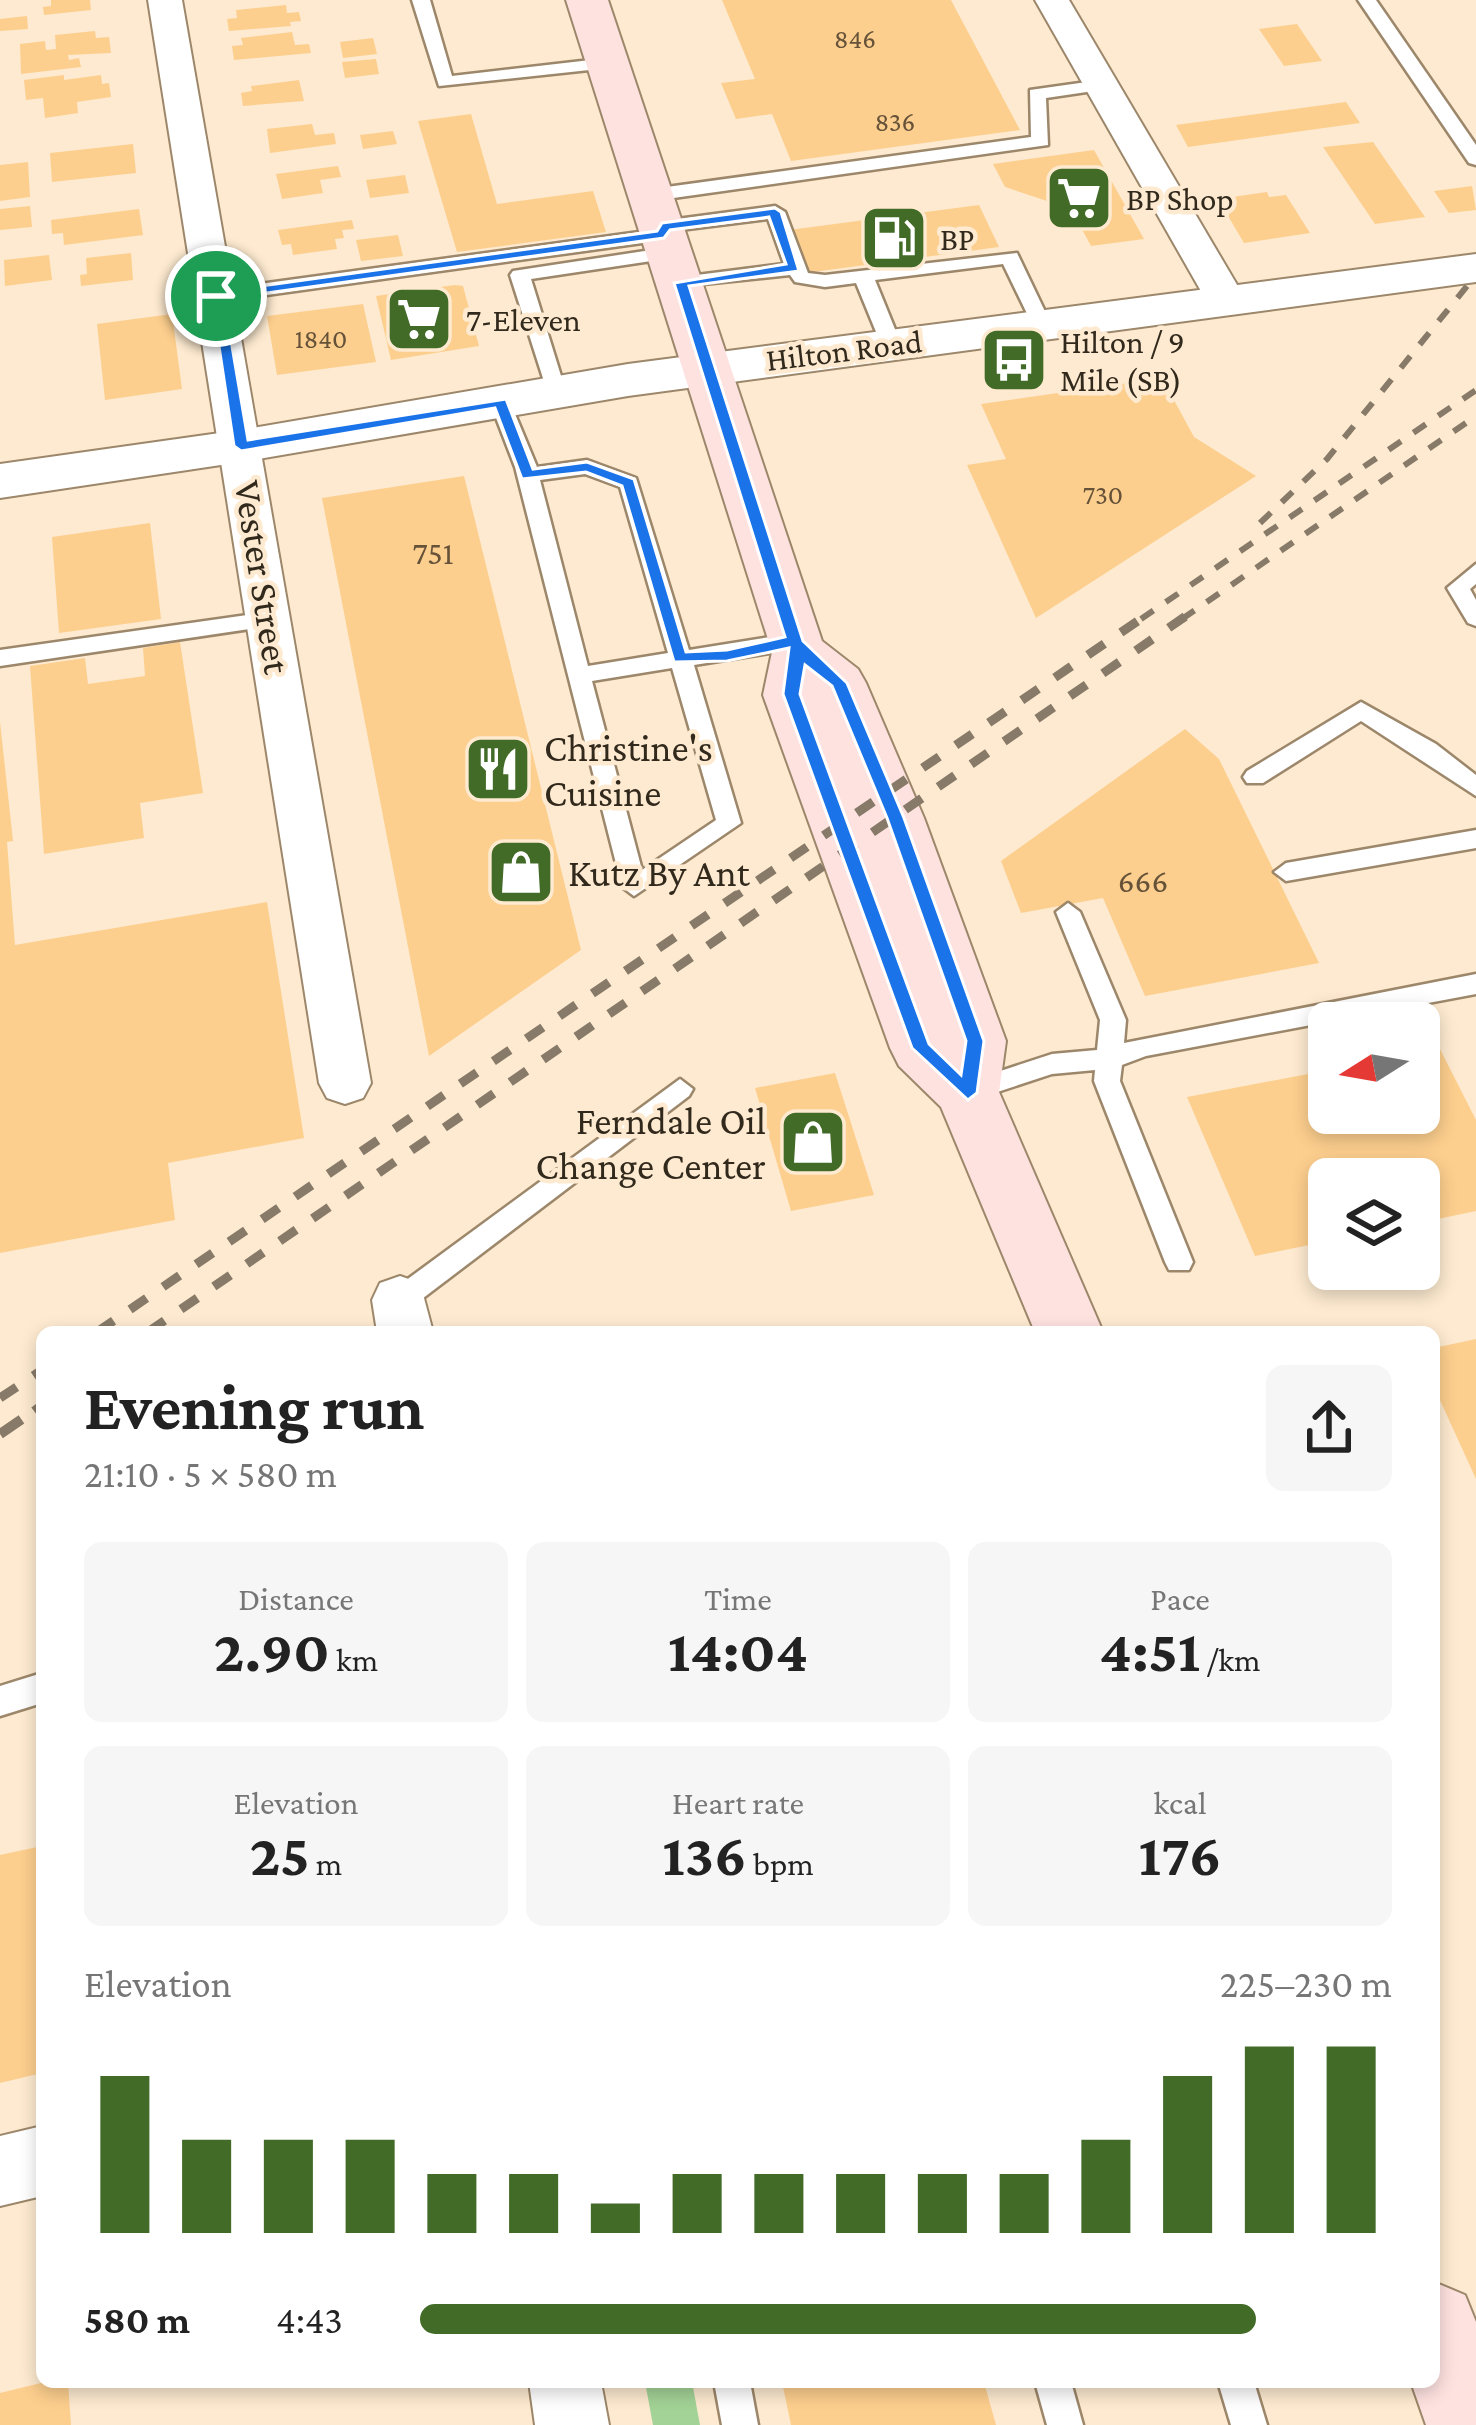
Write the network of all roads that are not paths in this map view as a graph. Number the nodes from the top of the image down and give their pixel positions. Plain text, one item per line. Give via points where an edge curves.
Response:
1 (165, 0) edge
2 (421, 0) edge
3 (587, 0) edge
4 (1052, 0) edge
5 (1367, 0) edge
6 (608, 63) junction
7 (1101, 85) junction
8 (1476, 159) edge
9 (666, 238) junction
10 (794, 268) junction
11 (1476, 268) edge
12 (863, 276) junction
13 (216, 296) junction
14 (1226, 300) junction
15 (1041, 324) junction
16 (891, 344) junction
17 (709, 368) junction
18 (556, 392) junction
19 (500, 402) junction
20 (241, 446) junction
21 (528, 475) junction
22 (0, 481) edge
23 (1476, 572) edge
24 (1476, 618) edge
25 (269, 620) junction
26 (797, 647) junction
27 (0, 658) edge
28 (680, 658) junction
29 (580, 675) junction
30 (1255, 778) dead end
31 (1476, 788) edge
32 (1476, 838) edge
33 (1286, 872) dead end
34 (1068, 912) dead end
35 (1476, 984) edge
36 (1108, 1059) junction
37 (345, 1083) dead end
38 (680, 1089) dead end
39 (968, 1093) junction
40 (1179, 1262) dead end
41 (403, 1316) edge
42 (1066, 1326) edge
43 (36, 1690) edge
44 (0, 1700) edge
45 (36, 2162) edge
46 (0, 2171) edge
47 (1440, 2342) edge
48 (566, 2388) edge
49 (734, 2388) edge
50 (1055, 2388) edge
51 (1238, 2388) edge
52 (572, 2425) edge
53 (740, 2425) edge
54 (1065, 2425) edge
55 (1250, 2425) edge
56 (1471, 2425) edge

1 - 13 street, Vester Street
2 - 6 lane via 445,82
3 - 6 main road
4 - 7 street
5 - 8 lane
6 - 9 main road
7 - 9 lane via 1036,94 1041,141
7 - 14 street
9 - 10 lane
9 - 10 lane via 775,212
9 - 13 lane
9 - 17 main road
9 - 18 lane via 520,274
10 - 12 lane via 802,278 825,281
11 - 14 street, Hilton Road
12 - 15 lane via 1010,257
12 - 16 lane
13 - 20 street, Vester Street
14 - 15 street, Hilton Road
15 - 16 street, Hilton Road
16 - 17 street, Hilton Road
17 - 18 street, Hilton Road
17 - 26 main road
18 - 19 street, Hilton Road
19 - 20 street, Hilton Road
19 - 21 lane
20 - 22 street, Hilton Road
20 - 25 street, Vester Street
21 - 28 lane via 587,466 629,483
21 - 29 lane
23 - 24 lane via 1458,588
25 - 27 lane
25 - 37 street, Vester Street
26 - 28 lane
26 - 39 main road via 791,694 921,1048
28 - 29 lane
28 - 29 lane via 729,823 634,886
30 - 31 lane via 1361,710
32 - 33 lane
34 - 36 lane via 1113,1020
35 - 36 lane
36 - 39 lane via 1052,1064
36 - 40 lane via 1107,1081
38 - 41 lane
39 - 42 main road
43 - 44 lane
45 - 46 street
47 - 56 main road
48 - 52 street
49 - 53 lane
50 - 54 lane
51 - 55 lane

